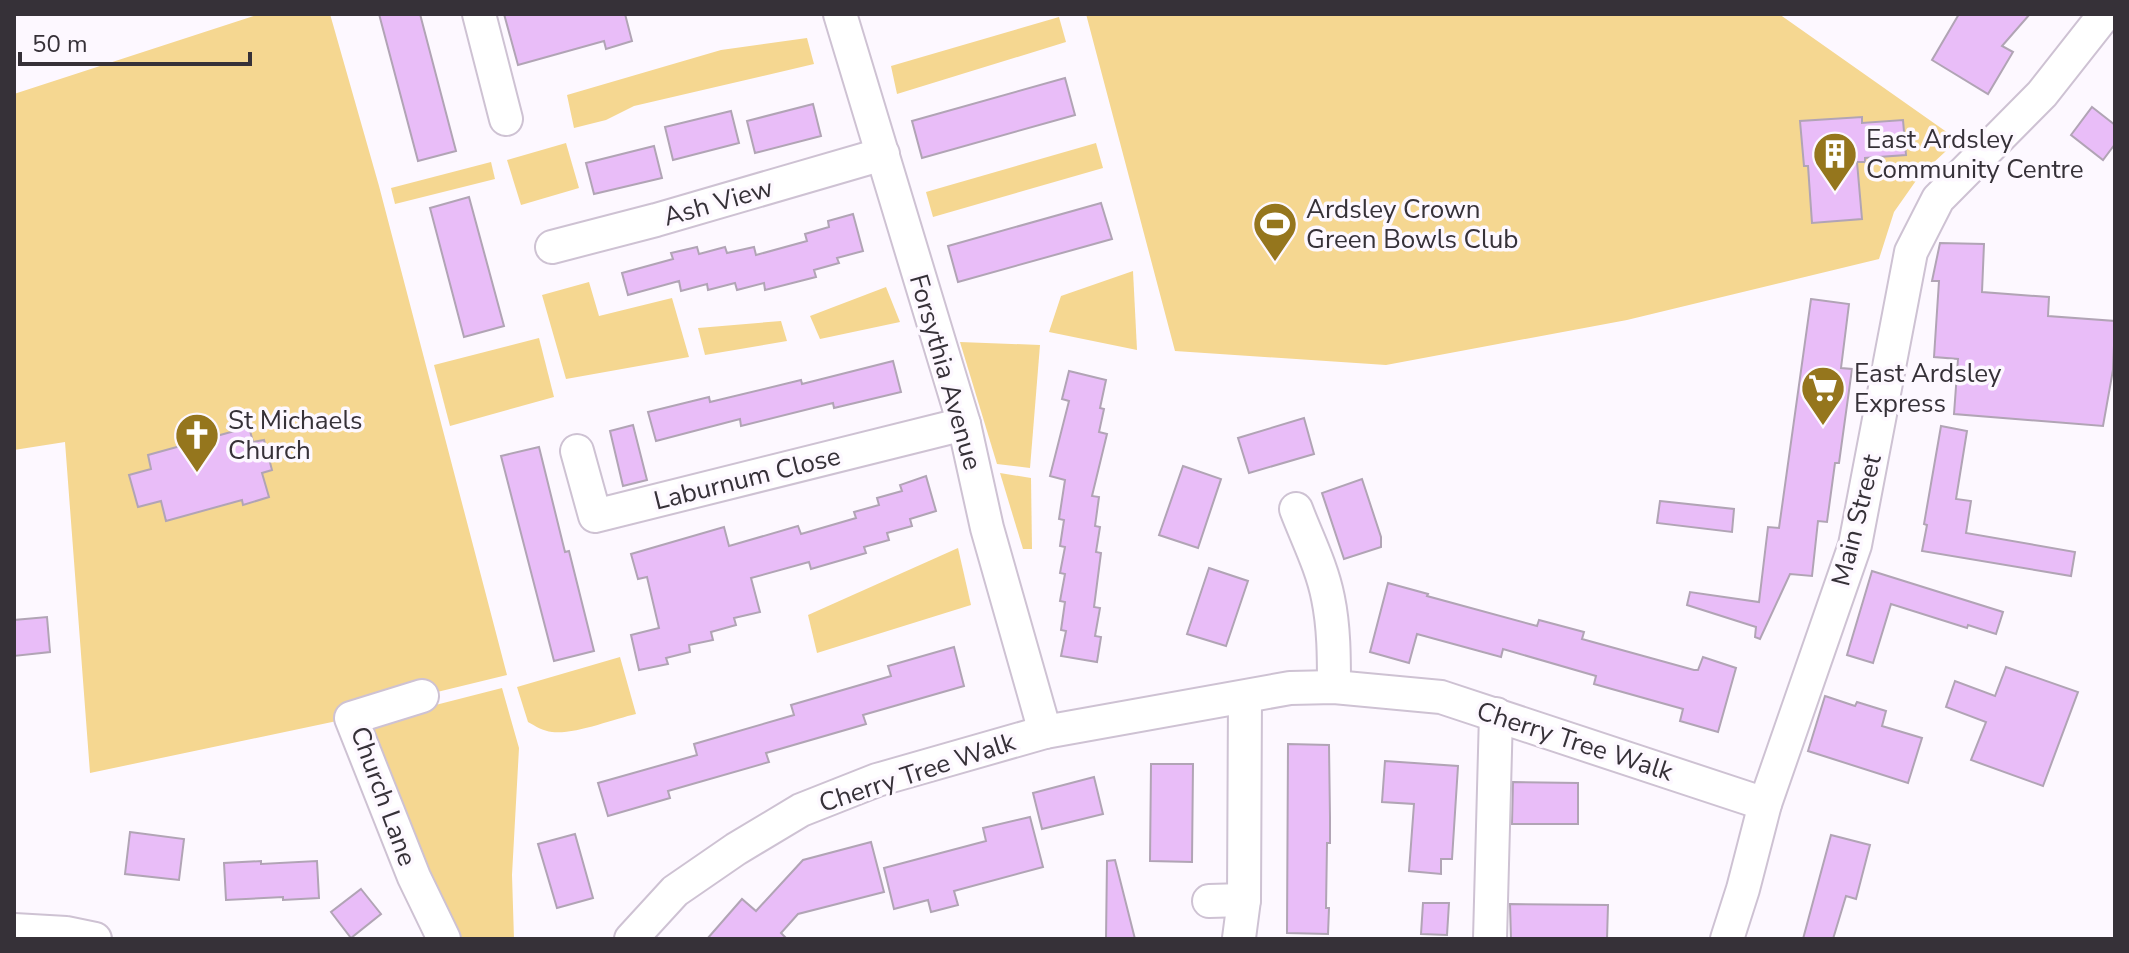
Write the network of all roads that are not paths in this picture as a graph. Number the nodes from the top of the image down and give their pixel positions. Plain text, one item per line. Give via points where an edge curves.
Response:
1 (479, 14) edge
2 (840, 14) edge
3 (2105, 14) edge
4 (506, 119) dead end
5 (883, 154) junction
6 (552, 247) dead end
7 (964, 424) junction
8 (577, 451) dead end
9 (1296, 509) dead end
10 (1334, 687) junction
11 (422, 696) dead end
12 (1245, 697) junction
13 (1496, 714) junction
14 (1045, 732) junction
15 (1765, 804) junction
16 (1244, 900) junction
17 (1209, 901) dead end
18 (14, 930) edge
19 (1239, 938) edge
20 (95, 939) edge
21 (444, 939) edge
22 (631, 939) edge
23 (1490, 939) edge
24 (1727, 939) edge

1 - 4 street
2 - 5 street, Forsythia Avenue
3 - 15 street, Main Street via 2042,94 1938,199 1911,252 1855,545
5 - 6 street, Ash View
5 - 7 street, Forsythia Avenue
7 - 8 street, Laburnum Close via 595,516
7 - 14 street, Forsythia Avenue via 987,528
9 - 10 street via 1328,597
10 - 12 street, Cherry Tree Walk
10 - 13 street, Cherry Tree Walk via 1441,697
11 - 21 street, Church Lane via 351,718
12 - 14 street, Cherry Tree Walk
12 - 16 street
13 - 15 street, Cherry Tree Walk
13 - 23 street
14 - 22 street, Cherry Tree Walk via 877,780 801,810 675,891
15 - 24 street, Main Street
16 - 17 street
16 - 19 street
18 - 20 street

